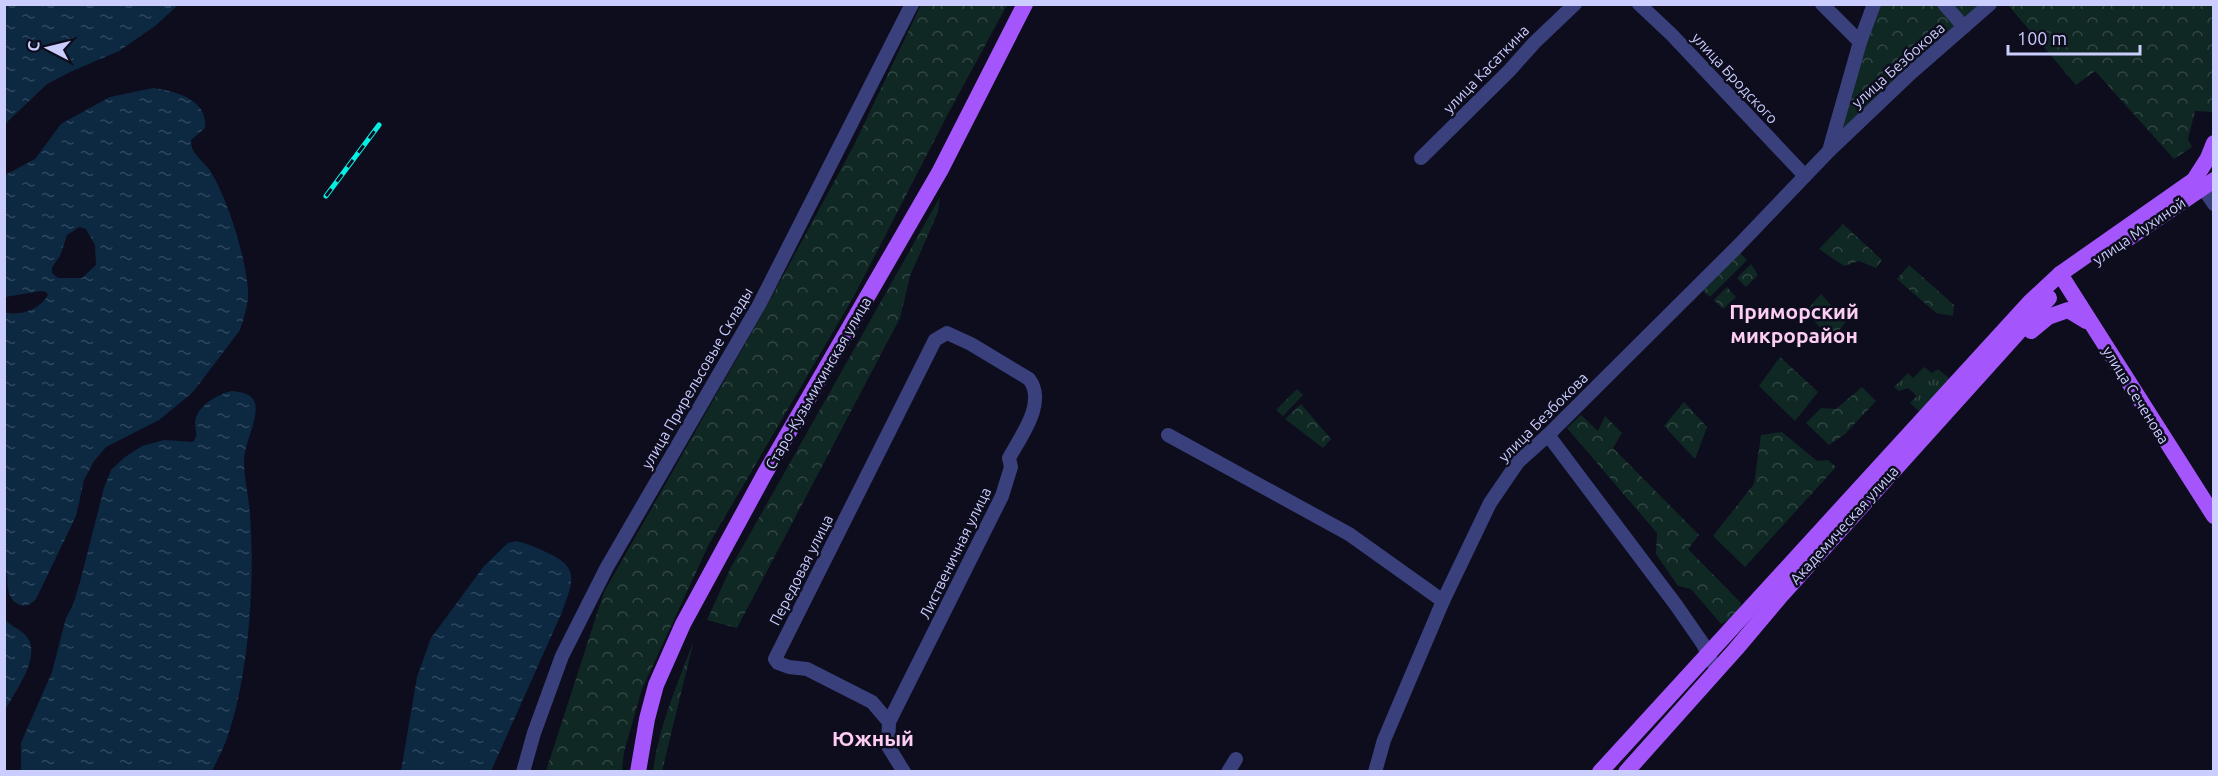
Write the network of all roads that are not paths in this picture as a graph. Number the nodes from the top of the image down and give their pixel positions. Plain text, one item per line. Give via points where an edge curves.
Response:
1 (912, 4) edge
2 (1025, 4) edge
3 (1575, 4) edge
4 (1639, 4) edge
5 (1822, 4) edge
6 (1874, 4) edge
7 (1944, 4) edge
8 (1990, 4) edge
9 (1964, 27) junction
10 (1860, 42) junction
11 (2214, 143) edge
12 (1829, 151) junction
13 (1421, 158) dead end
14 (1805, 176) junction
15 (2204, 183) edge
16 (2214, 204) edge
17 (2062, 278) junction
18 (2093, 327) junction
19 (1984, 369) junction
20 (1037, 394) joint
21 (1168, 435) dead end
22 (1548, 435) junction
23 (1560, 450) junction
24 (1518, 462) junction
25 (2211, 508) edge
26 (1443, 601) junction
27 (1709, 653) junction
28 (1716, 672) junction
29 (889, 722) junction
30 (1236, 759) dead end
31 (523, 771) edge
32 (638, 771) edge
33 (904, 771) edge
34 (1228, 771) edge
35 (1375, 771) edge
36 (1600, 771) edge
37 (1626, 771) edge

1 - 31 street, улица Прирельсовые Склады via 759,306 607,567 562,657
2 - 32 main road, Старо-Кузьмихинская улица via 940,171 697,597 656,685
3 - 13 street, улица Касаткина
4 - 14 street, улица Бродского
5 - 10 street
6 - 10 street, улица Безбокова
7 - 9 street
8 - 9 street, улица Безбокова
9 - 12 street, улица Безбокова
10 - 12 street, улица Безбокова
11 - 15 main road
12 - 14 street, улица Безбокова
14 - 22 street, улица Безбокова
15 - 16 street
15 - 17 main road, улица Мухиной
17 - 18 main road, улица Сеченова
17 - 19 main road, Академическая улица
17 - 27 main road via 2031,301
18 - 19 main road via 2068,309 2048,317
18 - 25 main road, улица Сеченова
19 - 28 main road, Академическая улица
20 - 29 street, Лиственичная улица via 1035,407 1009,458 1011,467 1002,496
20 - 29 street, Передовая улица via 1029,379 971,344 947,333 935,340 775,658 778,663 807,669 872,702
21 - 26 street via 1349,534
22 - 23 street
22 - 24 street, улица Безбокова
23 - 24 street via 1538,452
23 - 27 street
24 - 26 street, улица Безбокова via 1490,503
26 - 35 street, улица Безбокова via 1384,740
27 - 28 street
27 - 36 main road
28 - 37 main road, Академическая улица
29 - 33 street via 888,746
30 - 34 street

